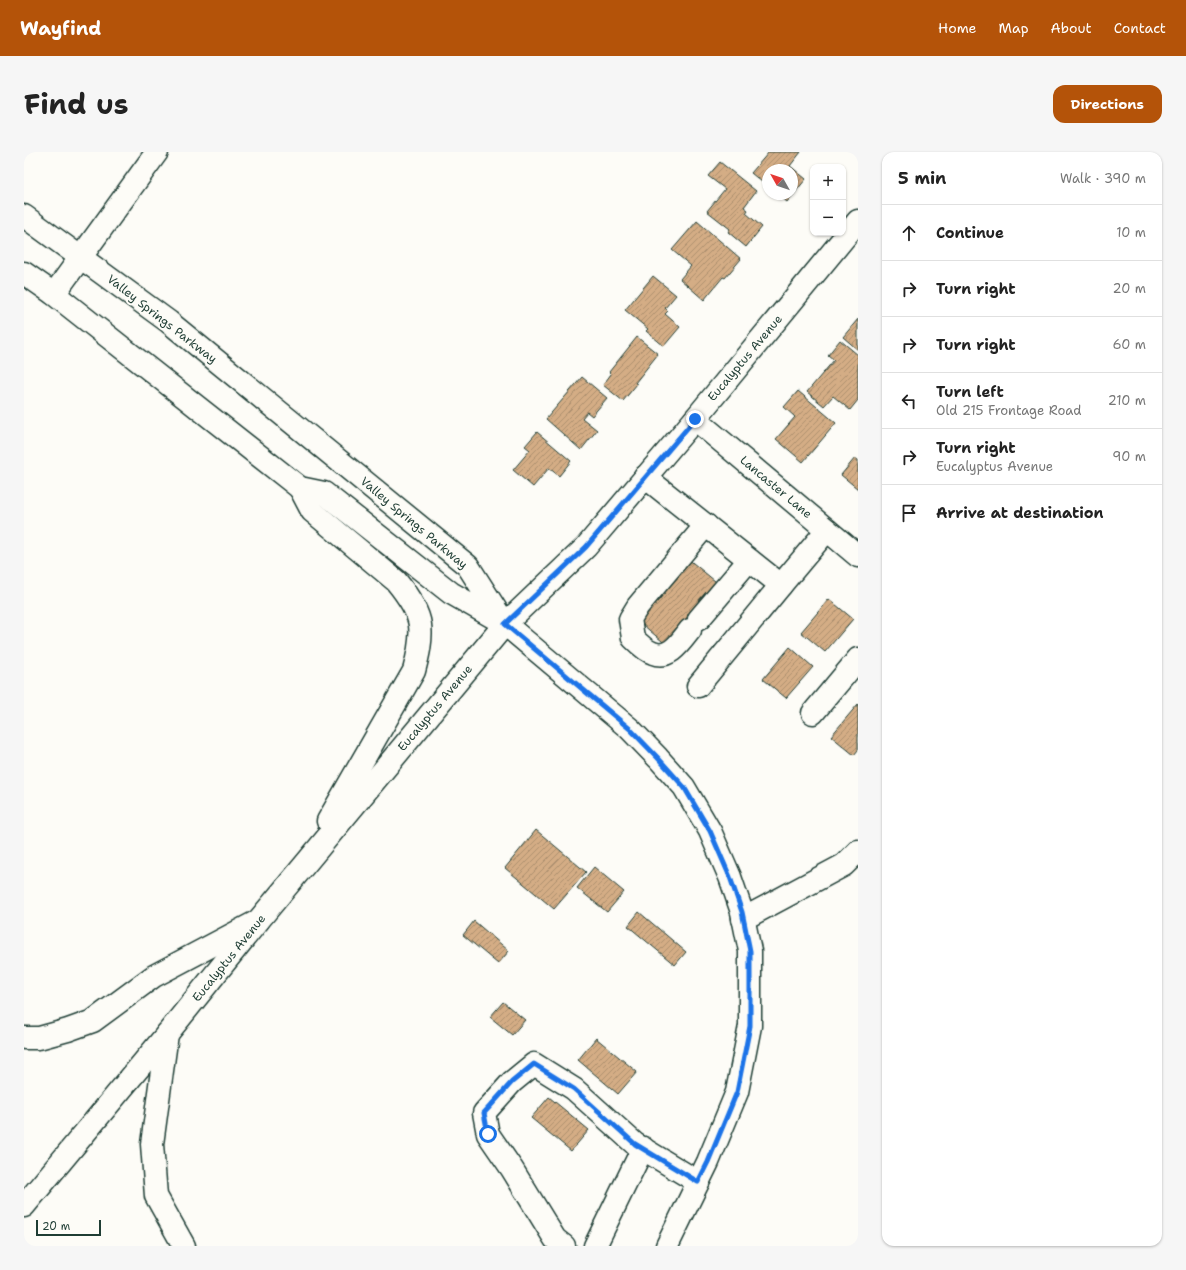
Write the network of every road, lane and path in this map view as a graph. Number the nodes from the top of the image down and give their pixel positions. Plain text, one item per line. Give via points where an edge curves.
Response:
1 (157, 152) edge
2 (24, 216) edge
3 (858, 221) edge
4 (81, 257) junction
5 (24, 272) edge
6 (54, 294) junction
7 (695, 419) junction
8 (645, 478) junction
9 (300, 488) junction
10 (706, 525) junction
11 (827, 530) junction
12 (858, 556) edge
13 (749, 560) junction
14 (781, 585) junction
15 (505, 624) junction
16 (858, 659) edge
17 (698, 686) dead end
18 (813, 713) dead end
19 (858, 851) edge
20 (298, 873) junction
21 (743, 918) junction
22 (258, 921) junction
23 (167, 1034) junction
24 (24, 1038) edge
25 (643, 1148) junction
26 (698, 1182) junction
27 (24, 1206) edge
28 (184, 1246) edge
29 (564, 1246) edge
30 (595, 1246) edge
31 (667, 1246) edge

1 - 4 main road
2 - 4 main road, Valley Springs Parkway
3 - 7 main road, Eucalyptus Avenue
4 - 6 main road
4 - 15 main road, Valley Springs Parkway via 169,322 468,566
5 - 6 main road
6 - 9 main road
7 - 8 main road, Eucalyptus Avenue
7 - 11 main road, Lancaster Lane
8 - 10 main road
8 - 15 main road, Eucalyptus Avenue via 586,547
9 - 15 main road via 324,493 451,593
9 - 20 main road via 312,511 386,572 405,592 420,624 420,638 414,671
10 - 13 main road
10 - 13 main road via 638,606 630,620 632,638 652,653 664,654 673,650
11 - 12 main road, Lancaster Lane
11 - 14 main road
13 - 14 main road
14 - 17 main road
15 - 20 main road, Eucalyptus Avenue
15 - 21 main road via 630,729 684,787 710,831 730,877
16 - 18 main road
19 - 21 main road via 844,866
20 - 22 main road, Eucalyptus Avenue
21 - 26 main road via 750,951 750,1026 737,1092
22 - 23 main road, Eucalyptus Avenue
22 - 24 main road via 154,976 93,1021 39,1038
23 - 27 main road, Eucalyptus Avenue
23 - 28 main road via 152,1144 156,1196
25 - 26 main road
25 - 29 main road via 635,1144 574,1089 534,1064 512,1082 484,1113 488,1134 555,1239
25 - 30 main road
26 - 31 main road

